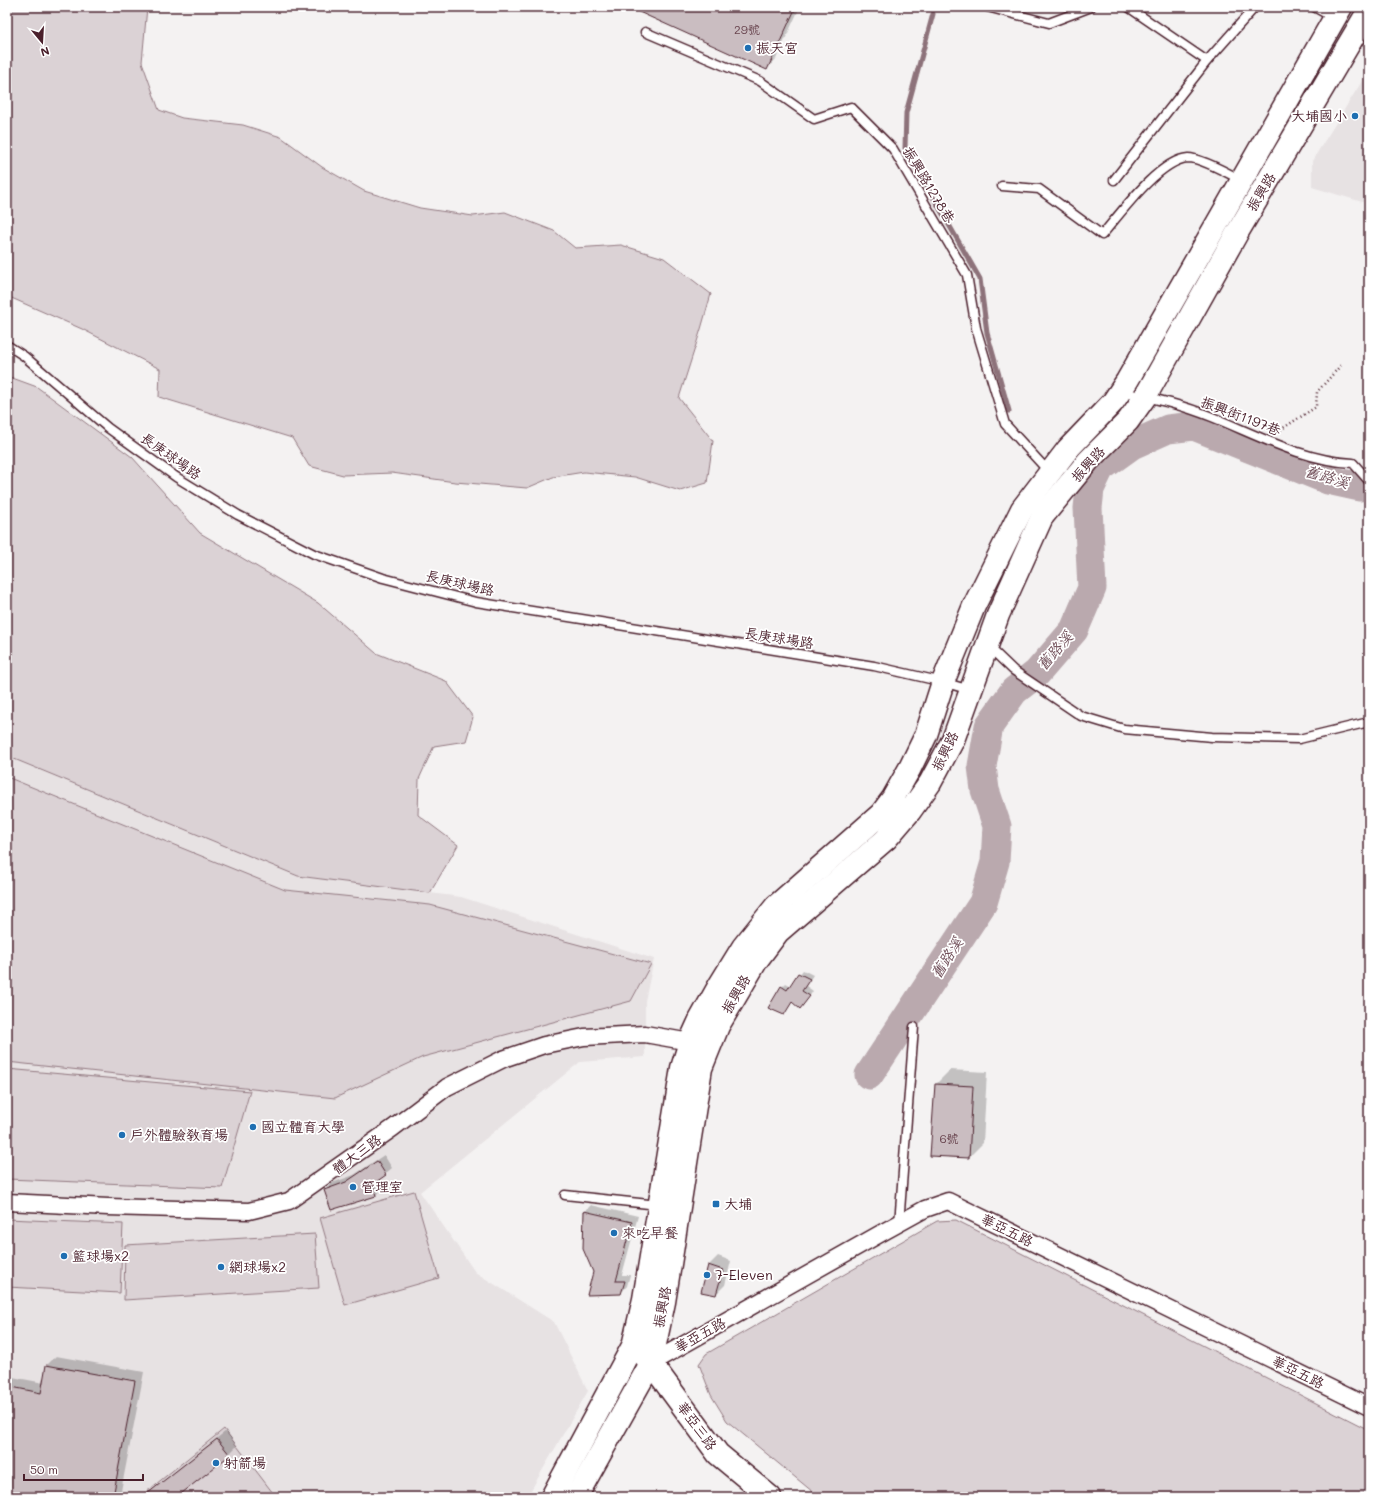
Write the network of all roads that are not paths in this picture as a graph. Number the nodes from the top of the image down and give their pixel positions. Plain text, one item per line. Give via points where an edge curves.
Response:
1 (987, 7) edge
2 (1091, 7) edge
3 (1128, 7) edge
4 (1255, 7) edge
5 (1314, 7) edge
6 (1369, 10) edge
7 (1338, 12) edge
8 (645, 32) dead end
9 (1207, 61) junction
10 (1114, 180) dead end
11 (1241, 180) junction
12 (1002, 186) dead end
13 (7, 346) edge
14 (1120, 392) junction
15 (1145, 397) junction
16 (1057, 481) junction
17 (1369, 481) edge
18 (987, 645) junction
19 (943, 682) junction
20 (971, 690) junction
21 (1369, 722) edge
22 (914, 1027) dead end
23 (700, 1045) junction
24 (565, 1195) dead end
25 (7, 1202) edge
26 (659, 1205) junction
27 (899, 1224) junction
28 (633, 1346) junction
29 (651, 1362) junction
30 (1369, 1407) edge
31 (552, 1497) edge
32 (576, 1497) edge
33 (770, 1497) edge

1 - 2 lane via 1049,23
3 - 9 lane
4 - 9 lane
5 - 7 lane
6 - 15 street, 振興路 via 1237,233
7 - 11 street, 振興路
8 - 16 lane, 振興路1278巷 via 760,81 814,119 851,107 893,149 967,275 976,328 1005,424
9 - 10 lane
11 - 12 lane via 1217,167 1188,158 1174,162 1135,196 1102,235 1040,190
11 - 14 street, 振興路
13 - 19 lane, 長庚球場路 via 24,356 108,428 176,477 238,515 314,554 383,578 476,602 874,666
14 - 15 lane, 振興街1197巷
14 - 16 street, 振興路 via 1068,449
15 - 16 street, 振興路 via 1128,421 1088,461
15 - 17 lane, 振興街1197巷 via 1210,416 1301,453 1353,463
16 - 18 street, 振興路 via 998,614
16 - 19 street, 振興路 via 1022,509 974,606
18 - 20 street, 振興路
18 - 21 lane via 1013,670 1081,716 1124,729 1212,737 1299,739
19 - 20 lane, 長庚球場路
19 - 23 street, 振興路 via 926,735 894,798 866,828 776,906 743,947 700,1020
20 - 23 street, 振興路 via 953,740 930,783 910,811 886,839 778,932 757,960 718,1026
22 - 27 lane
23 - 25 street, 體大三路 via 645,1034 584,1037 544,1045 503,1059 447,1087 288,1201 249,1211
23 - 26 street, 振興路 via 682,1068
23 - 29 street, 振興路 via 701,1068 664,1302
24 - 26 lane
26 - 28 street, 振興路 via 644,1299
27 - 29 street, 華亞五路
27 - 30 street, 華亞五路 via 925,1209 948,1201
28 - 29 street, 華亞三路
28 - 31 street, 振興路
29 - 32 street, 振興路
29 - 33 street, 華亞三路 via 718,1454

